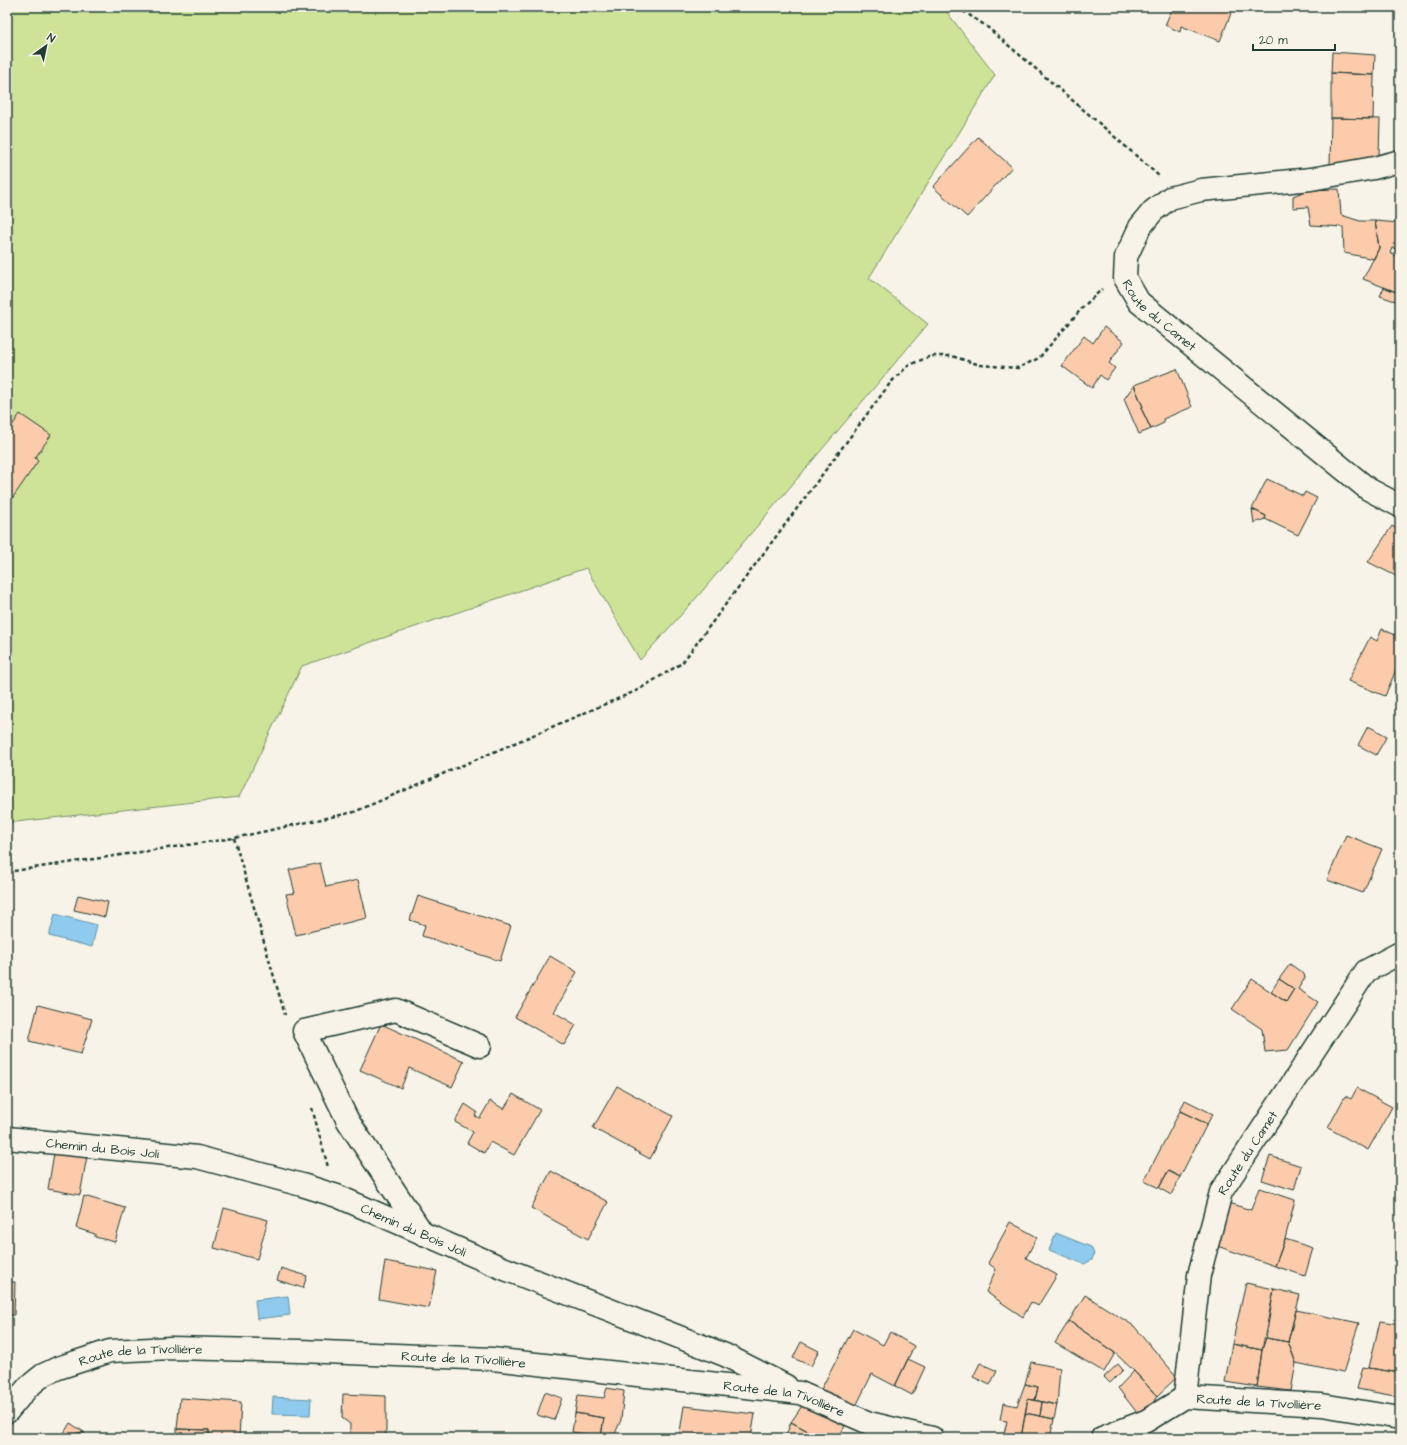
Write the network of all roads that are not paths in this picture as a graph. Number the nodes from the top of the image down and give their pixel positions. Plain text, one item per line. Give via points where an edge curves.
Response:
1 (1400, 161) edge
2 (1400, 506) edge
3 (1400, 953) edge
4 (480, 1046) dead end
5 (7, 1138) edge
6 (423, 1234) junction
7 (800, 1393) junction
8 (1185, 1397) junction
9 (7, 1412) edge
10 (1400, 1418) edge
11 (932, 1438) edge
12 (1104, 1438) edge

1 - 2 street, Route du Camet via 1311,179 1201,190 1170,198 1153,211 1140,227 1126,257 1125,278 1139,302 1368,489
3 - 8 street, Route du Camet via 1366,971 1221,1192 1199,1275
4 - 6 street via 396,1010 304,1031 348,1121
5 - 6 street, Chemin du Bois Joli via 197,1157 337,1196
6 - 7 street, Chemin du Bois Joli via 725,1355
7 - 9 street, Route de la Tivollière via 492,1359 171,1348 110,1351 58,1368 28,1387
7 - 11 street, Route de la Tivollière via 869,1423
8 - 10 street, Route de la Tivollière via 1322,1405
8 - 12 street, Route de la Tivollière via 1146,1421

